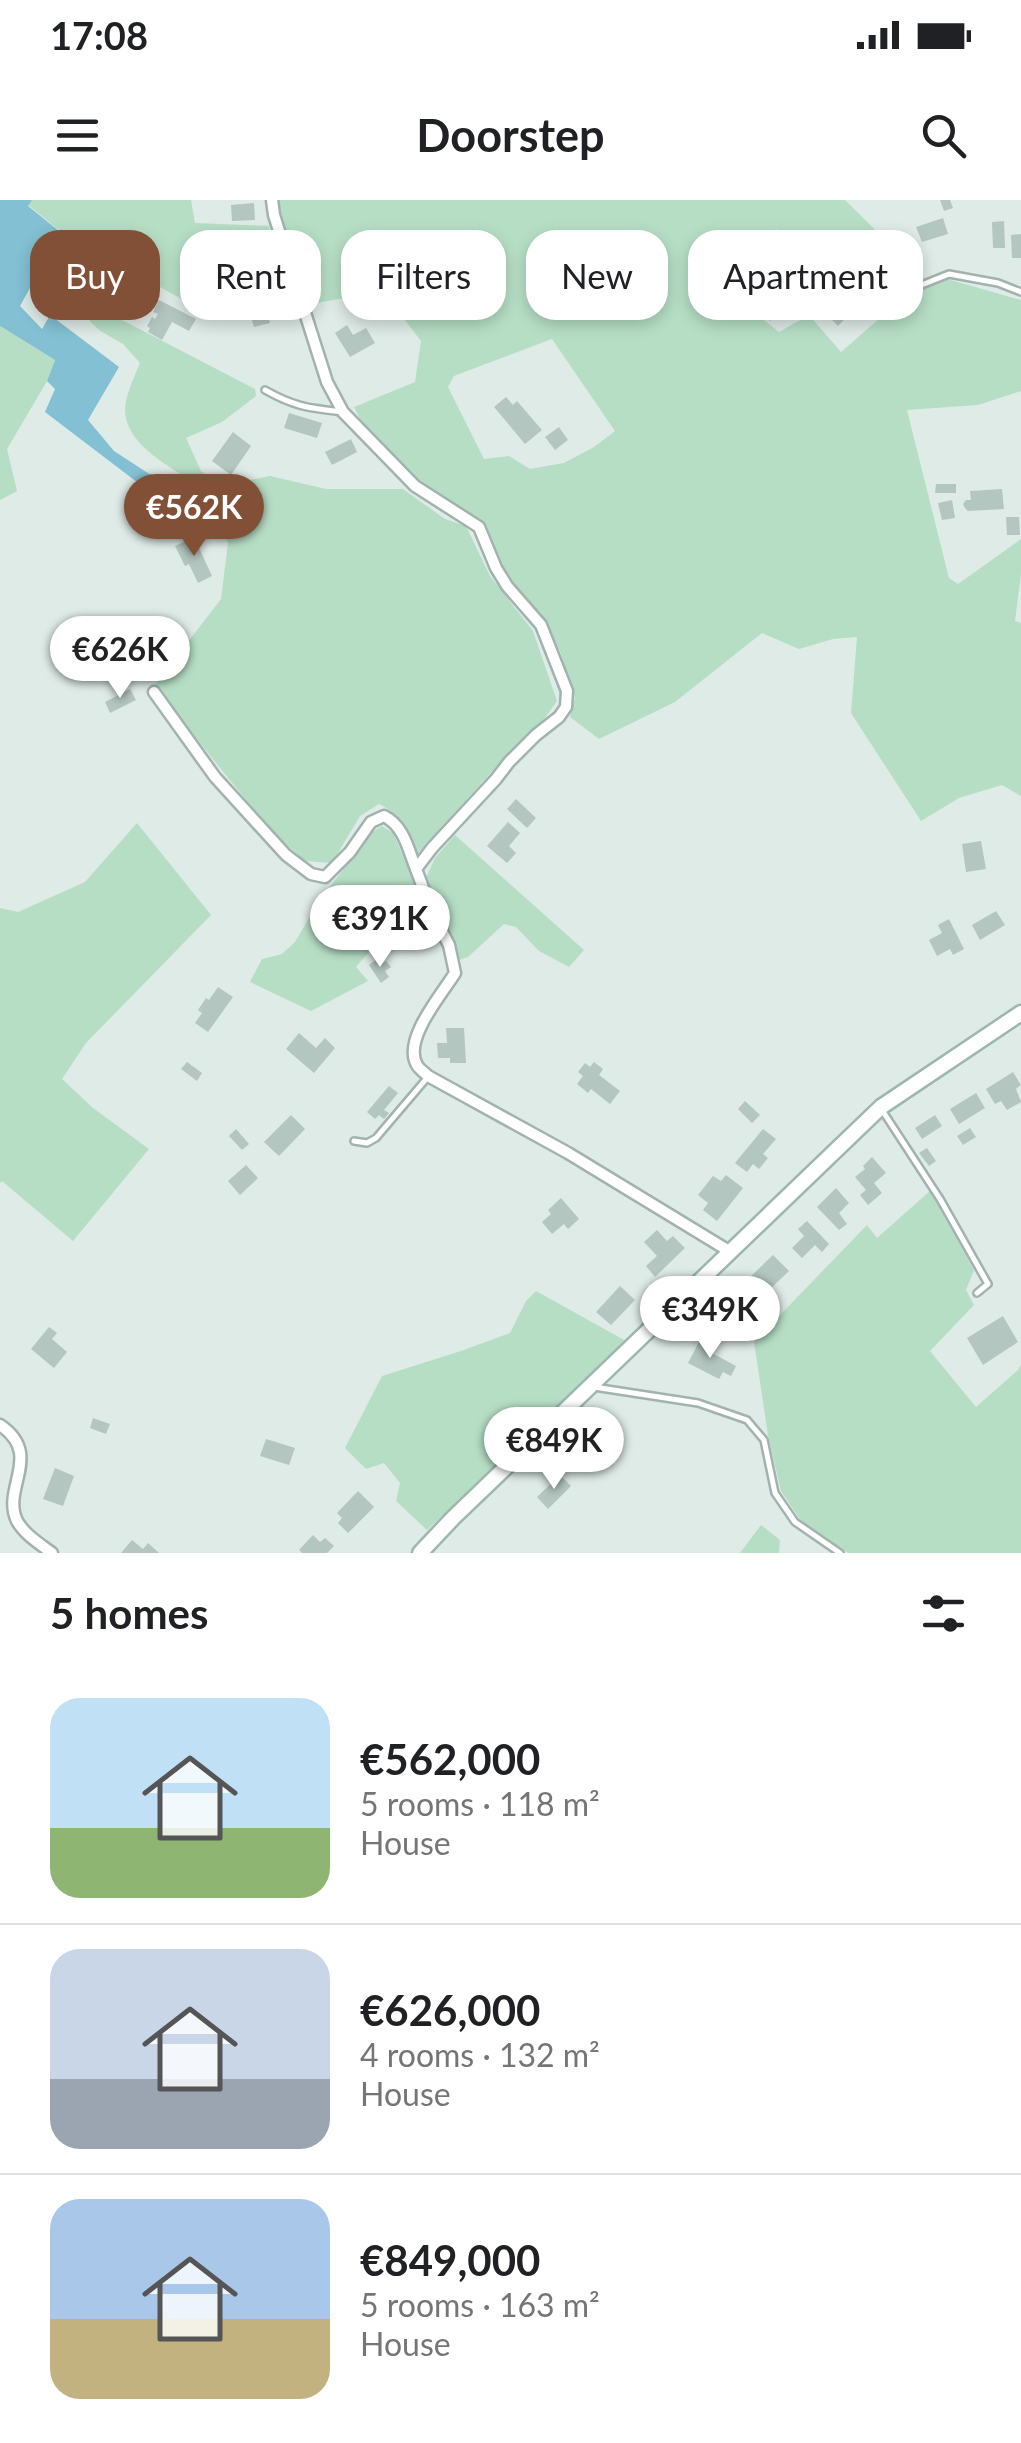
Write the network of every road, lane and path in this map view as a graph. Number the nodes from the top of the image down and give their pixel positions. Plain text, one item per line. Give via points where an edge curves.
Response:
1 (272, 200) edge
2 (923, 284) edge
3 (1021, 292) edge
4 (265, 390) dead end
5 (343, 412) junction
6 (154, 692) dead end
7 (416, 869) junction
8 (1021, 1012) edge
9 (428, 1076) junction
10 (881, 1107) junction
11 (354, 1141) dead end
12 (729, 1251) junction
13 (977, 1293) dead end
14 (590, 1386) junction
15 (0, 1426) edge
16 (429, 1549) edge
17 (52, 1553) edge
18 (840, 1553) edge

1 - 5 street via 327,382
2 - 3 lane via 949,274
4 - 5 lane via 288,403
5 - 7 street via 415,486 479,527 507,586 541,625 566,691 559,717 509,762
6 - 7 street via 215,777 311,874 325,877 371,822 384,816 402,832
7 - 9 street via 455,964 414,1042 416,1064
8 - 10 street
9 - 11 lane via 376,1138
9 - 12 street
10 - 12 street
10 - 13 lane via 988,1284
12 - 14 street
14 - 16 street
14 - 18 lane via 698,1403 747,1420 764,1440 775,1493 796,1522
15 - 17 street via 14,1437 20,1455 15,1516

